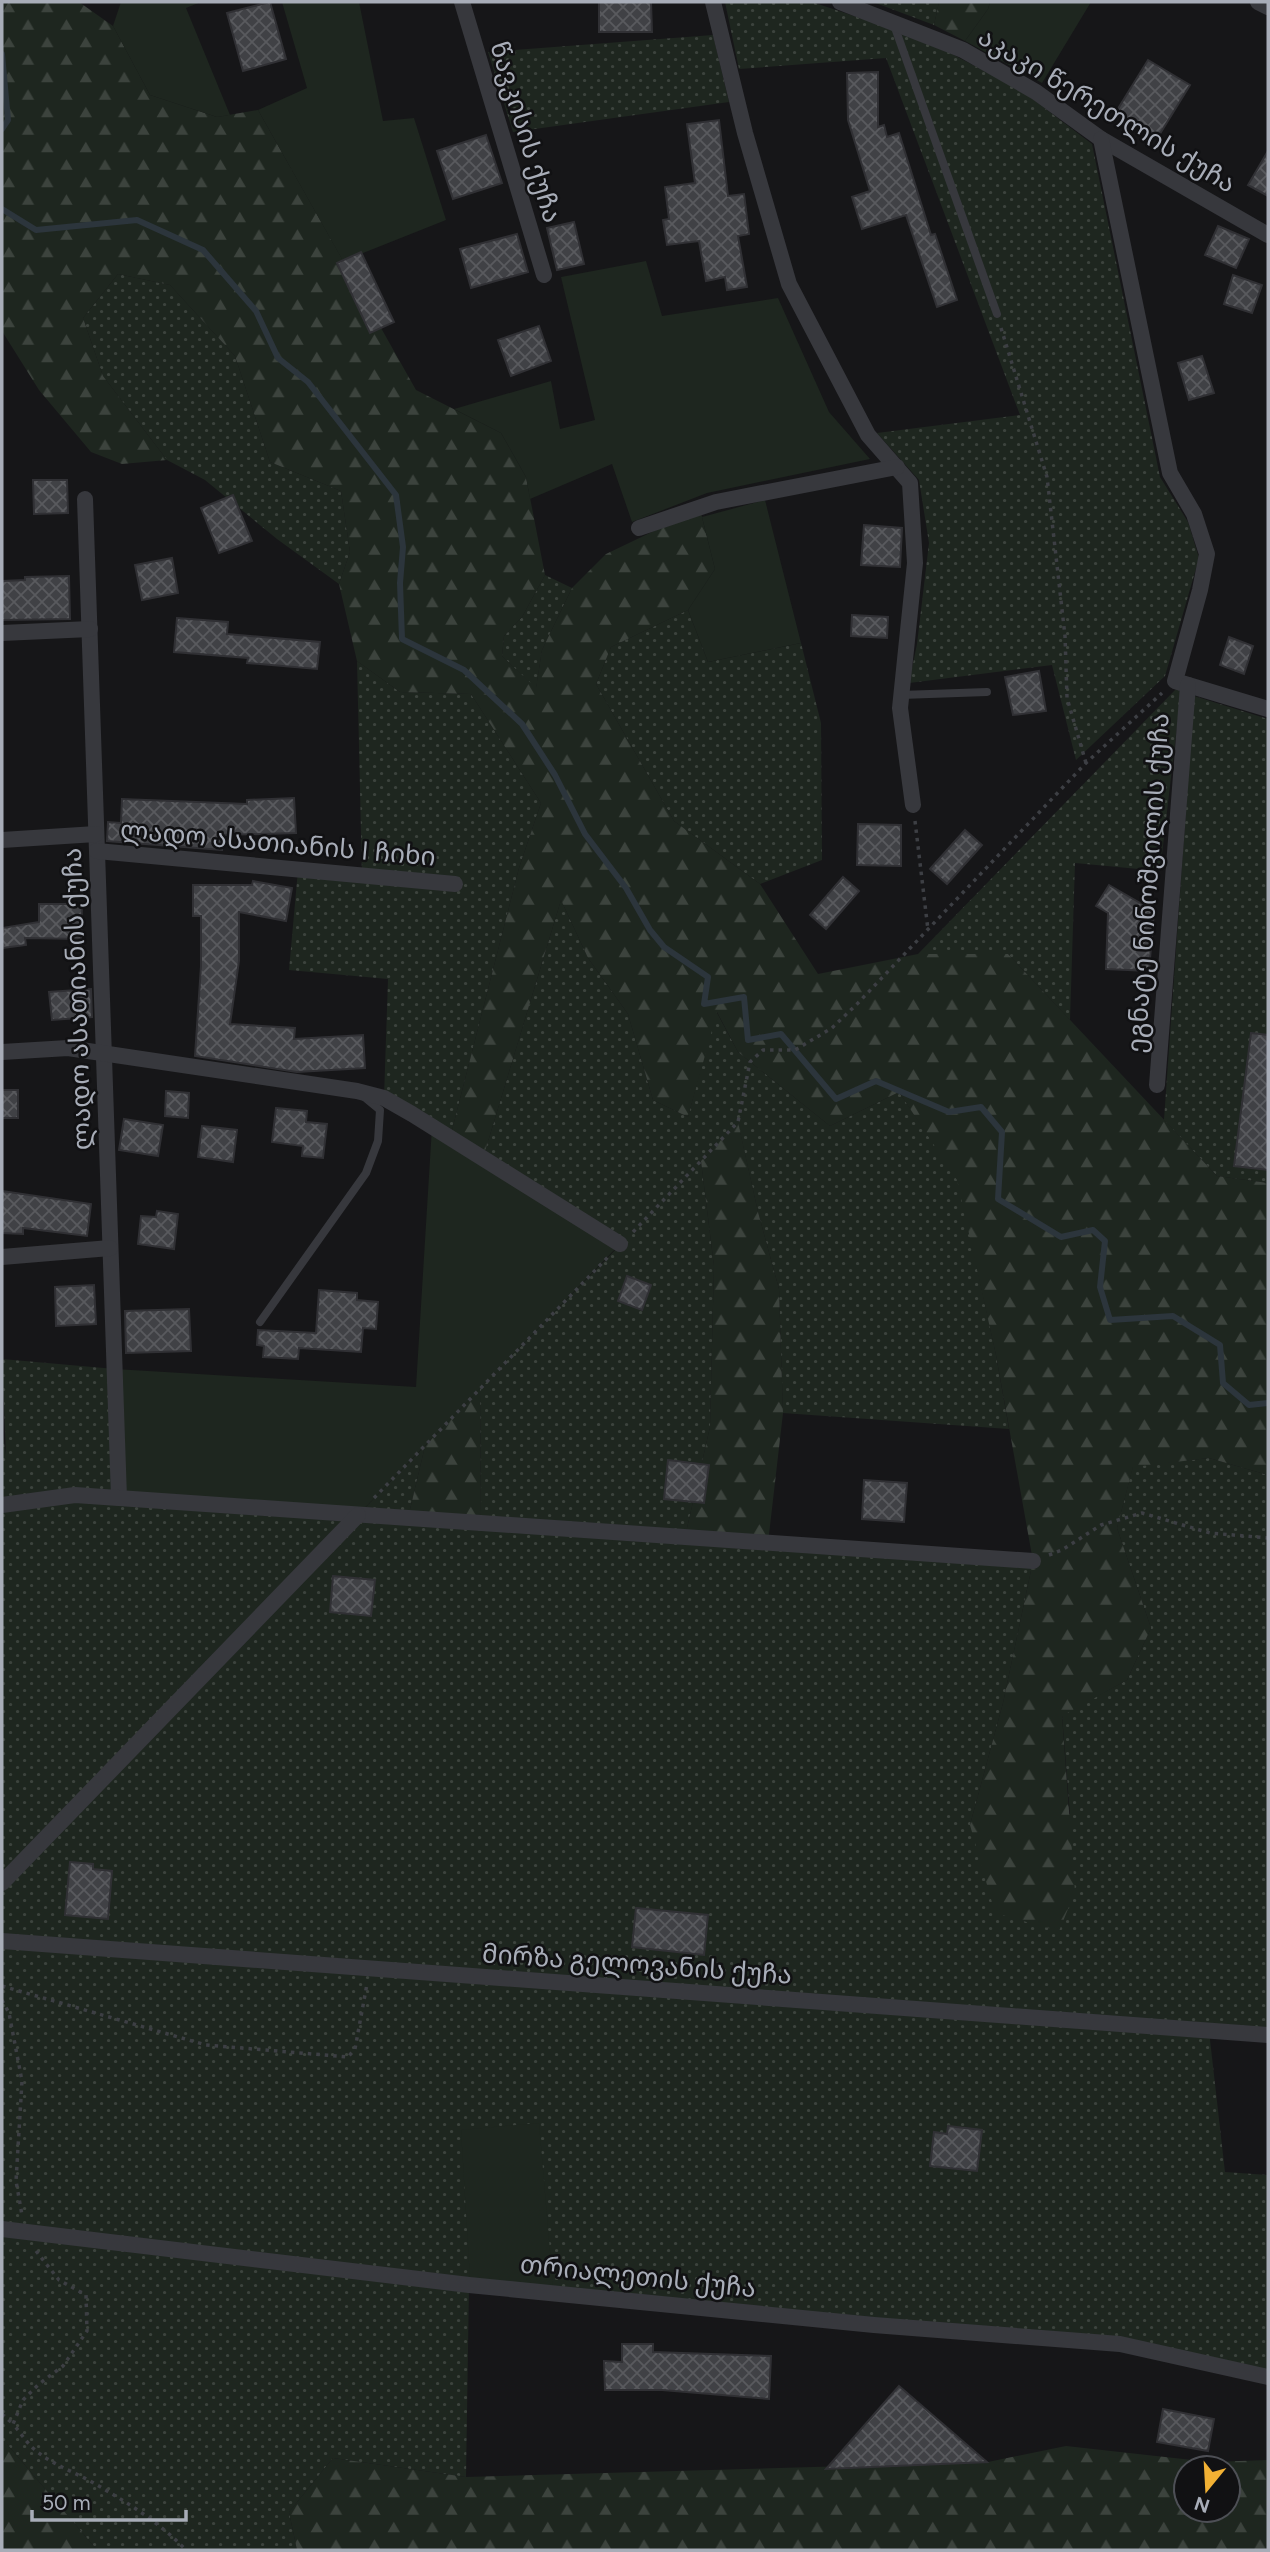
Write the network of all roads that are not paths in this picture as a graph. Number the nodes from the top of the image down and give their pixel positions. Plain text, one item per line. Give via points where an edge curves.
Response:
1 (462, 2) edge
2 (713, 2) edge
3 (840, 2) edge
4 (1258, 2) edge
5 (1268, 7) edge
6 (893, 22) junction
7 (1101, 139) junction
8 (1268, 235) edge
9 (544, 275) dead end
10 (997, 314) road end
11 (897, 467) junction
12 (85, 499) dead end
13 (639, 528) dead end
14 (90, 629) junction
15 (2, 634) edge
16 (1182, 683) junction
17 (987, 692) dead end
18 (901, 695) junction
19 (1268, 709) edge
20 (913, 805) road end
21 (2, 840) edge
22 (97, 843) junction
23 (455, 884) dead end
24 (2, 1052) edge
25 (104, 1054) junction
26 (1157, 1085) dead end
27 (357, 1091) junction
28 (620, 1244) road end
29 (110, 1248) junction
30 (2, 1257) edge
31 (260, 1322) dead end
32 (119, 1498) junction
33 (2, 1505) edge
34 (358, 1515) junction
35 (1033, 1561) road end
36 (2, 1883) edge
37 (2, 1941) edge
38 (1268, 2035) edge
39 (2, 2229) edge
40 (1268, 2377) edge

1 - 9 street, წავკისის ქუჩა
2 - 11 street via 789,284 868,435
3 - 6 street, აკაკი წერეთლის ქუჩა
4 - 5 street
6 - 7 street, აკაკი წერეთლის ქუჩა via 963,50 1036,92
6 - 10 lane
7 - 8 street, აკაკი წერეთლის ქუჩა
7 - 16 street, ეგნატე ნინოშვილის ქუჩა via 1170,473 1194,514 1207,554
11 - 13 street via 716,502
11 - 18 street via 911,483 915,563
12 - 14 street, ლადო ასათიანის ქუჩა
14 - 15 street
14 - 22 street, ლადო ასათიანის ქუჩა
16 - 19 street, ეგნატე ნინოშვილის ქუჩა
16 - 26 street, ეგნატე ნინოშვილის ქუჩა
17 - 18 lane
18 - 20 street
21 - 22 street, ლადო ასათიანის I ჩიხი
22 - 23 street, ლადო ასათიანის I ჩიხი
22 - 25 street, ლადო ასათიანის ქუჩა
24 - 25 street via 68,1048
25 - 27 street
25 - 29 street, ლადო ასათიანის ქუჩა
27 - 28 street via 384,1098 412,1114
27 - 31 lane via 380,1110 379,1141 366,1173
29 - 30 street
29 - 32 street, ლადო ასათიანის ქუჩა
32 - 33 street via 75,1495
32 - 34 street
34 - 35 street
34 - 36 street
37 - 38 street, მირზა გელოვანის ქუჩა
39 - 40 street, თრიალეთის ქუჩა via 469,2285 1120,2344

